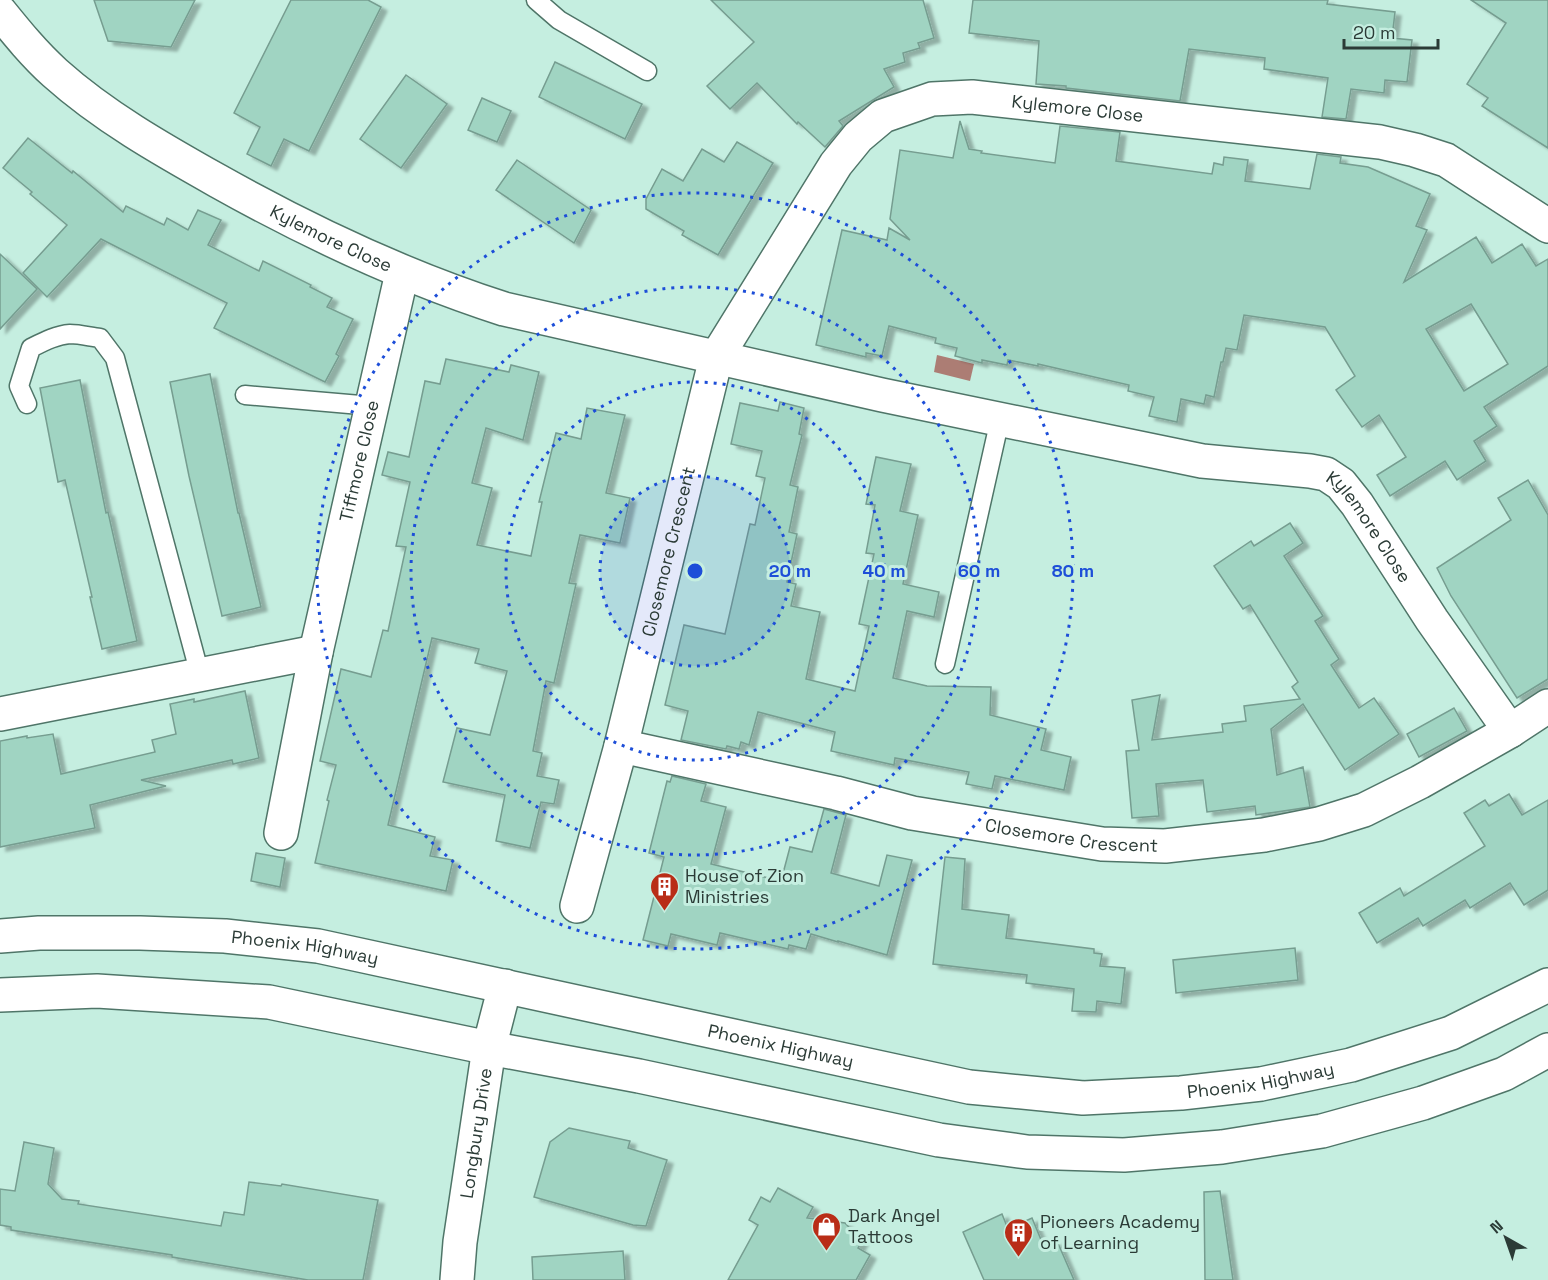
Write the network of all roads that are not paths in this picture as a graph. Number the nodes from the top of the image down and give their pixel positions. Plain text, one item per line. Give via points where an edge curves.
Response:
1 (536, 0) edge
2 (0, 12) edge
3 (647, 71) dead end
4 (1548, 226) edge
5 (402, 273) junction
6 (716, 358) junction
7 (245, 395) dead end
8 (27, 405) dead end
9 (372, 406) junction
10 (1000, 419) junction
11 (316, 652) junction
12 (945, 664) dead end
13 (200, 675) junction
14 (1548, 706) edge
15 (0, 714) edge
16 (1509, 731) junction
17 (621, 746) junction
18 (281, 833) dead end
19 (577, 906) dead end
20 (0, 936) edge
21 (1548, 985) edge
22 (505, 986) junction
23 (0, 995) edge
24 (489, 1048) junction
25 (1548, 1050) edge
26 (457, 1280) edge

1 - 3 lane via 559,20
2 - 5 street, Kylemore Close via 55,73 109,116 265,208
4 - 6 street, Kylemore Close via 1446,160 1389,144 972,97 932,99 883,116 836,164
5 - 6 street, Kylemore Close via 504,309
5 - 9 street, Tiffmore Close
6 - 10 street, Kylemore Close
6 - 17 street, Closemore Crescent
7 - 9 lane
8 - 13 lane via 19,387 32,348 70,334 100,338 115,358
9 - 11 street, Tiffmore Close
10 - 12 lane
10 - 16 street, Kylemore Close via 1202,461 1326,474 1341,484 1357,504
11 - 13 street
11 - 18 street, Tiffmore Close
13 - 15 street
14 - 16 street
16 - 17 street, Closemore Crescent via 1364,810 1264,835 1165,846 1102,844 912,813
17 - 19 street, Closemore Crescent
20 - 22 street, Phoenix Highway via 225,936 318,946
21 - 22 street, Phoenix Highway via 1451,1033 1350,1065 1261,1084 1083,1098 969,1087
22 - 24 street, Longbury Drive
23 - 24 street via 97,991 269,1002
24 - 25 street via 939,1140 1027,1152 1124,1155 1222,1147 1322,1131 1423,1103 1504,1074
24 - 26 street, Longbury Drive

